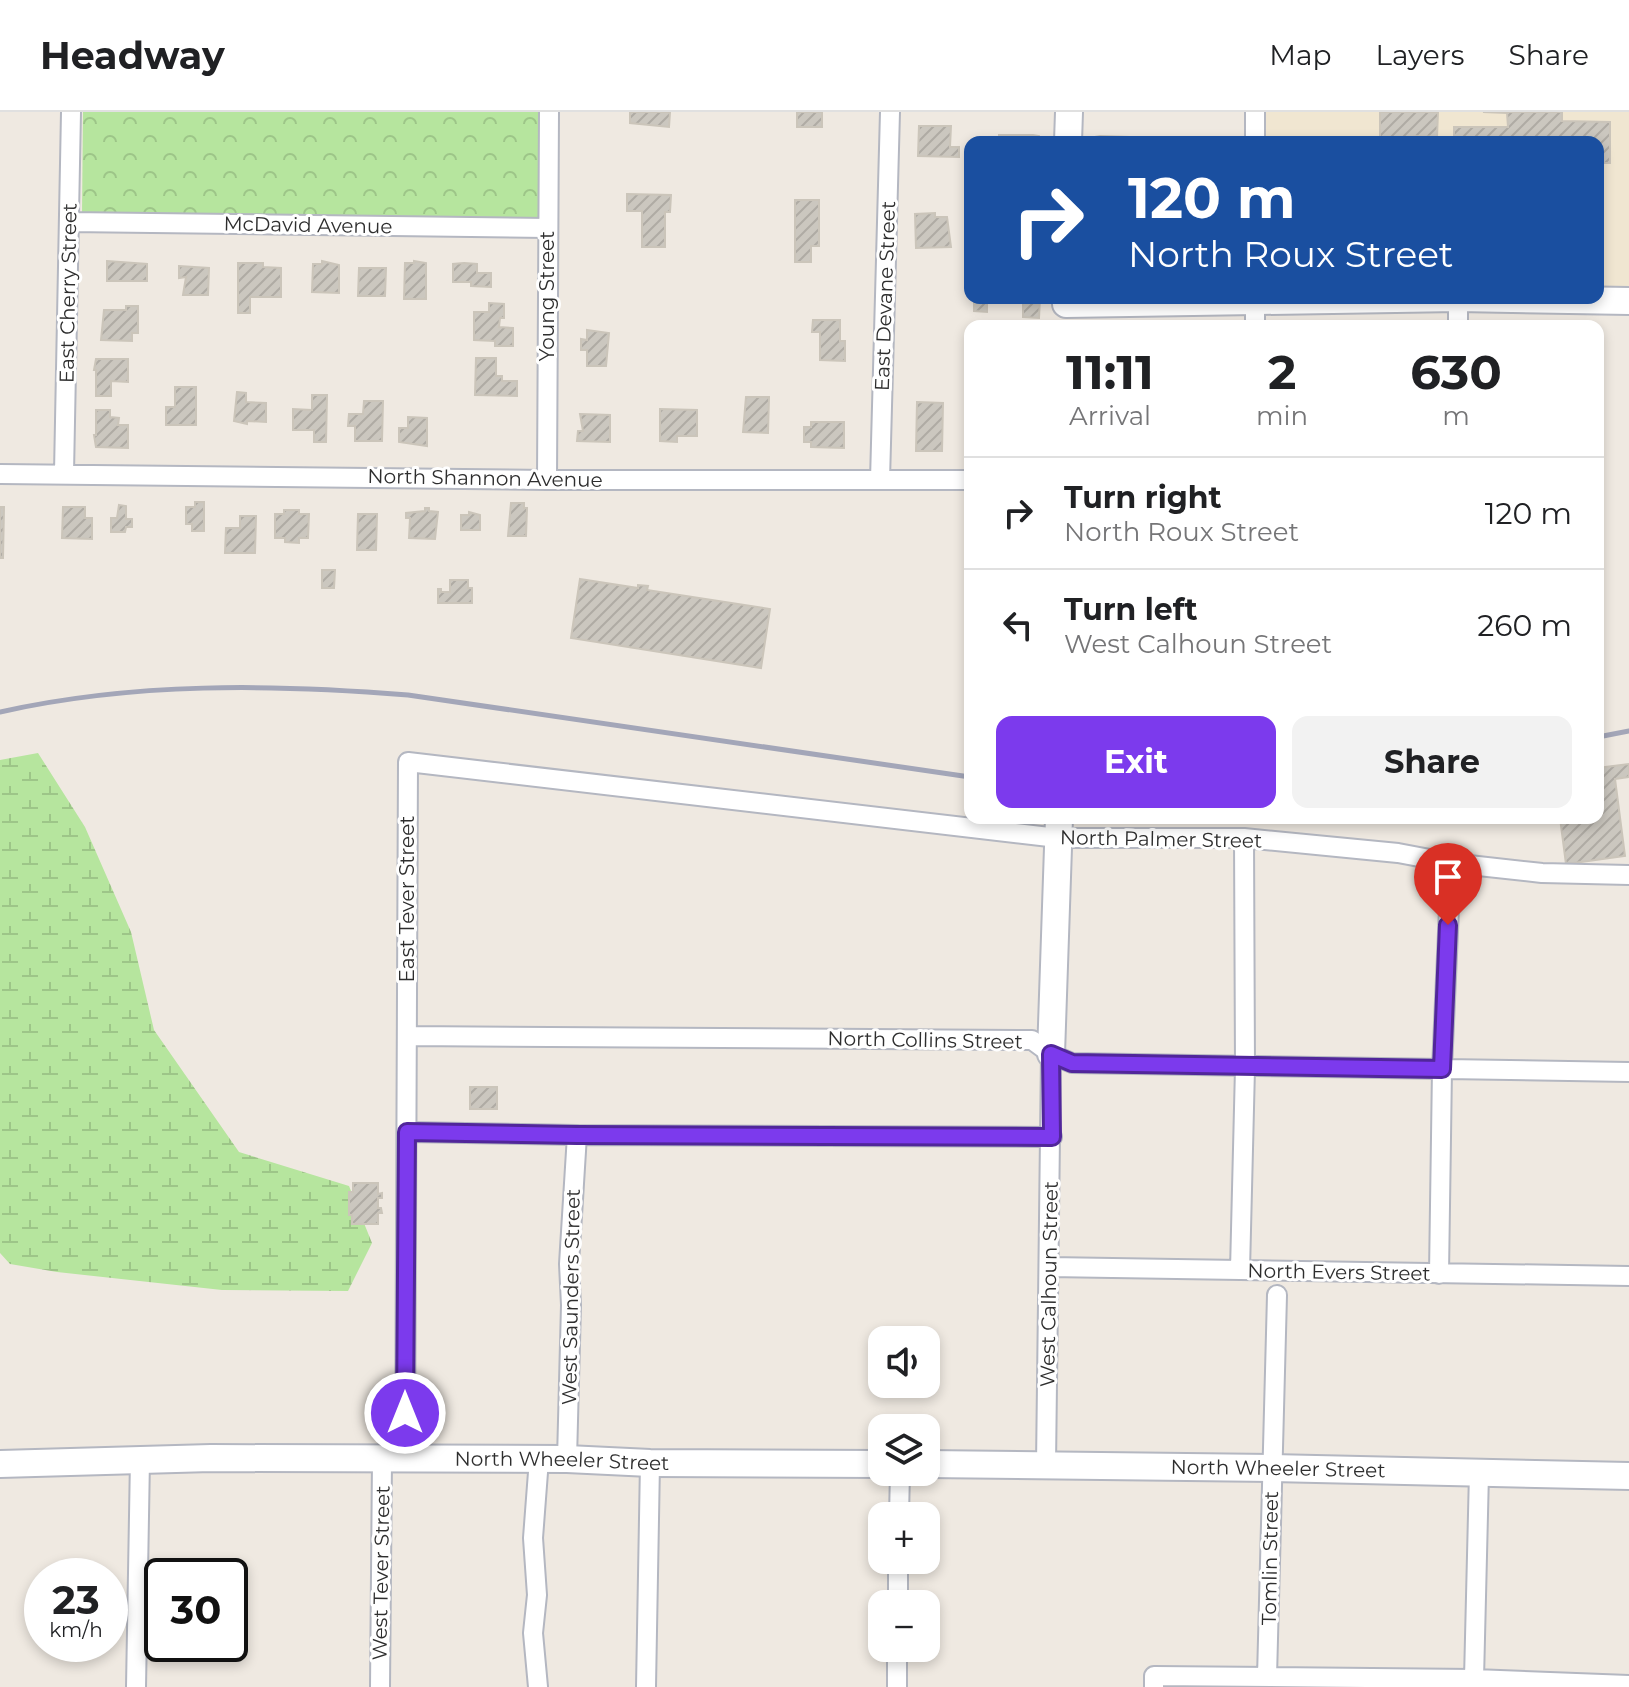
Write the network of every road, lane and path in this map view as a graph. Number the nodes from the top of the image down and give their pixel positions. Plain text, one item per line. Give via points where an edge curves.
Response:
1 (71, 112) edge
2 (549, 112) edge
3 (890, 112) edge
4 (1069, 112) edge
5 (1255, 112) edge
6 (1068, 136) edge
7 (1255, 136) edge
8 (69, 222) junction
9 (547, 228) junction
10 (1604, 301) edge
11 (1629, 301) edge
12 (1347, 304) edge
13 (1066, 309) edge
14 (1255, 309) edge
15 (64, 473) junction
16 (0, 474) edge
17 (547, 480) junction
18 (880, 480) junction
19 (964, 480) edge
20 (408, 762) joint
21 (964, 818) edge
22 (1020, 824) edge
23 (1059, 828) edge
24 (1244, 838) junction
25 (1451, 863) junction
26 (1629, 875) edge
27 (407, 1036) junction
28 (1051, 1054) junction
29 (1245, 1068) junction
30 (1442, 1069) junction
31 (1629, 1072) edge
32 (407, 1132) junction
33 (577, 1135) junction
34 (1052, 1137) junction
35 (1049, 1267) junction
36 (1240, 1270) junction
37 (1439, 1274) junction
38 (1629, 1276) edge
39 (1277, 1295) dead end
40 (140, 1459) junction
41 (539, 1459) junction
42 (567, 1459) junction
43 (393, 1460) junction
44 (650, 1463) junction
45 (0, 1464) edge
46 (868, 1464) edge
47 (940, 1464) edge
48 (1046, 1465) junction
49 (1272, 1468) junction
50 (1479, 1473) junction
51 (1629, 1476) edge
52 (897, 1662) edge
53 (1267, 1677) junction
54 (1474, 1679) junction
55 (1154, 1682) edge
56 (1629, 1685) edge
57 (136, 1687) edge
58 (380, 1687) edge
59 (538, 1687) edge
60 (646, 1687) edge
61 (897, 1687) edge

1 - 8 street, East Cherry Street
2 - 9 street, Young Street
3 - 18 street, East Devane Street
4 - 6 main road
5 - 7 street
8 - 9 street, McDavid Avenue
8 - 15 street, East Cherry Street
9 - 17 street, Young Street
10 - 11 main road
12 - 14 main road
13 - 14 main road
15 - 16 street, North Shannon Avenue
15 - 17 street, North Shannon Avenue
17 - 18 street, North Shannon Avenue
18 - 19 street, North Shannon Avenue
20 - 21 street, North Palmer Street
20 - 27 street, East Tever Street
22 - 23 street, North Palmer Street
23 - 24 street, North Palmer Street
23 - 28 main road
24 - 25 street, North Palmer Street
24 - 29 street
25 - 26 street, North Palmer Street
25 - 30 street
27 - 28 street, North Collins Street via 1032,1040
27 - 32 street, West Tever Street
28 - 29 street, North Collins Street via 1072,1063
28 - 34 street, West Calhoun Street
29 - 30 street, North Collins Street
29 - 36 street
30 - 31 street, North Collins Street
30 - 37 street
32 - 33 street
32 - 43 street, West Tever Street
33 - 34 street
33 - 42 street, West Saunders Street via 569,1264
34 - 35 street, West Calhoun Street
35 - 36 street, North Evers Street
35 - 48 street, West Calhoun Street
36 - 37 street, North Evers Street
37 - 38 street, North Evers Street
39 - 49 street, Tomlin Street
40 - 43 main road, North Wheeler Street
40 - 45 main road, North Wheeler Street
40 - 57 street
41 - 42 main road, North Wheeler Street
41 - 43 main road, North Wheeler Street
41 - 59 street via 533,1538
42 - 44 main road, North Wheeler Street
43 - 58 street, West Tever Street
44 - 46 main road, North Wheeler Street
44 - 60 street
47 - 48 main road, North Wheeler Street
48 - 49 main road, North Wheeler Street
49 - 50 main road, North Wheeler Street
49 - 53 street, Tomlin Street
50 - 51 main road, North Wheeler Street
50 - 54 street
52 - 61 street
53 - 54 street
53 - 55 street
54 - 56 street

